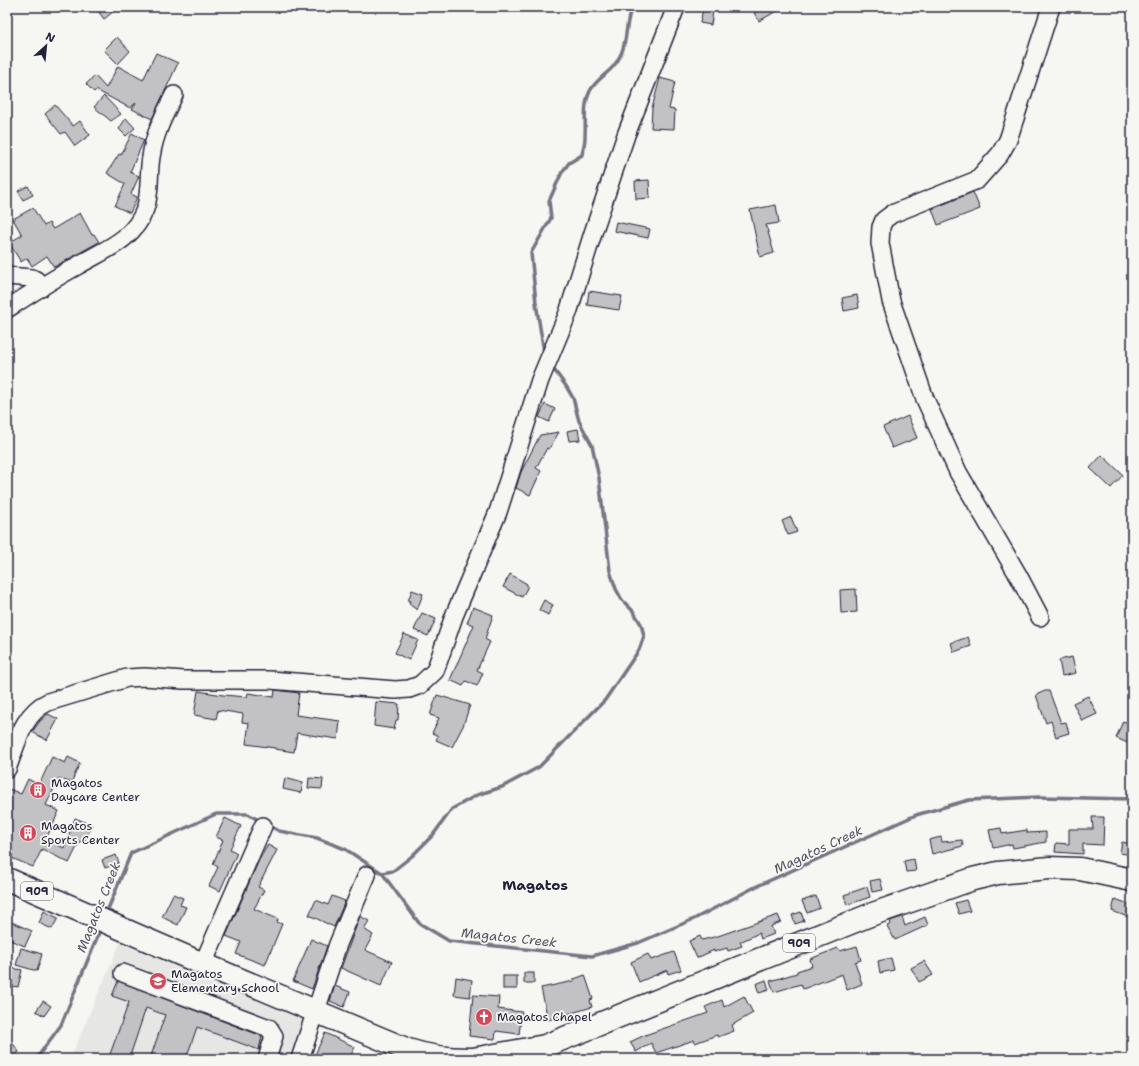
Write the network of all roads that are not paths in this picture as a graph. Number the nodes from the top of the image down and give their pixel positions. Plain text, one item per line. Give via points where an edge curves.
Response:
1 (676, 7) edge
2 (1051, 7) edge
3 (174, 95) dead end
4 (7, 276) edge
5 (41, 288) junction
6 (7, 309) edge
7 (1040, 617) dead end
8 (7, 769) edge
9 (263, 826) dead end
10 (367, 874) dead end
11 (1132, 880) edge
12 (8, 884) edge
13 (203, 964) junction
14 (122, 973) dead end
15 (316, 1011) junction
16 (547, 1052) edge
17 (267, 1059) edge
18 (300, 1059) edge
19 (470, 1059) edge
20 (473, 1059) edge

1 - 8 street via 626,134 568,313 540,380 498,512 430,677 420,685 395,690 270,680 127,678 38,706 26,721
2 - 7 street via 1008,140 1000,154 976,180 892,214 884,220 880,235 892,301 925,399 958,472
3 - 5 street via 155,140 146,204 137,225 119,243
4 - 5 street via 32,278
5 - 6 street
9 - 13 street
10 - 15 street via 338,944
11 - 16 highway, 909 via 1080,869 1049,868 973,879 870,915
12 - 13 highway, 909 via 68,904
13 - 15 highway, 909
14 - 17 street via 269,1028 274,1036
15 - 18 street
15 - 19 highway, 909 via 425,1056
16 - 20 highway, 909

